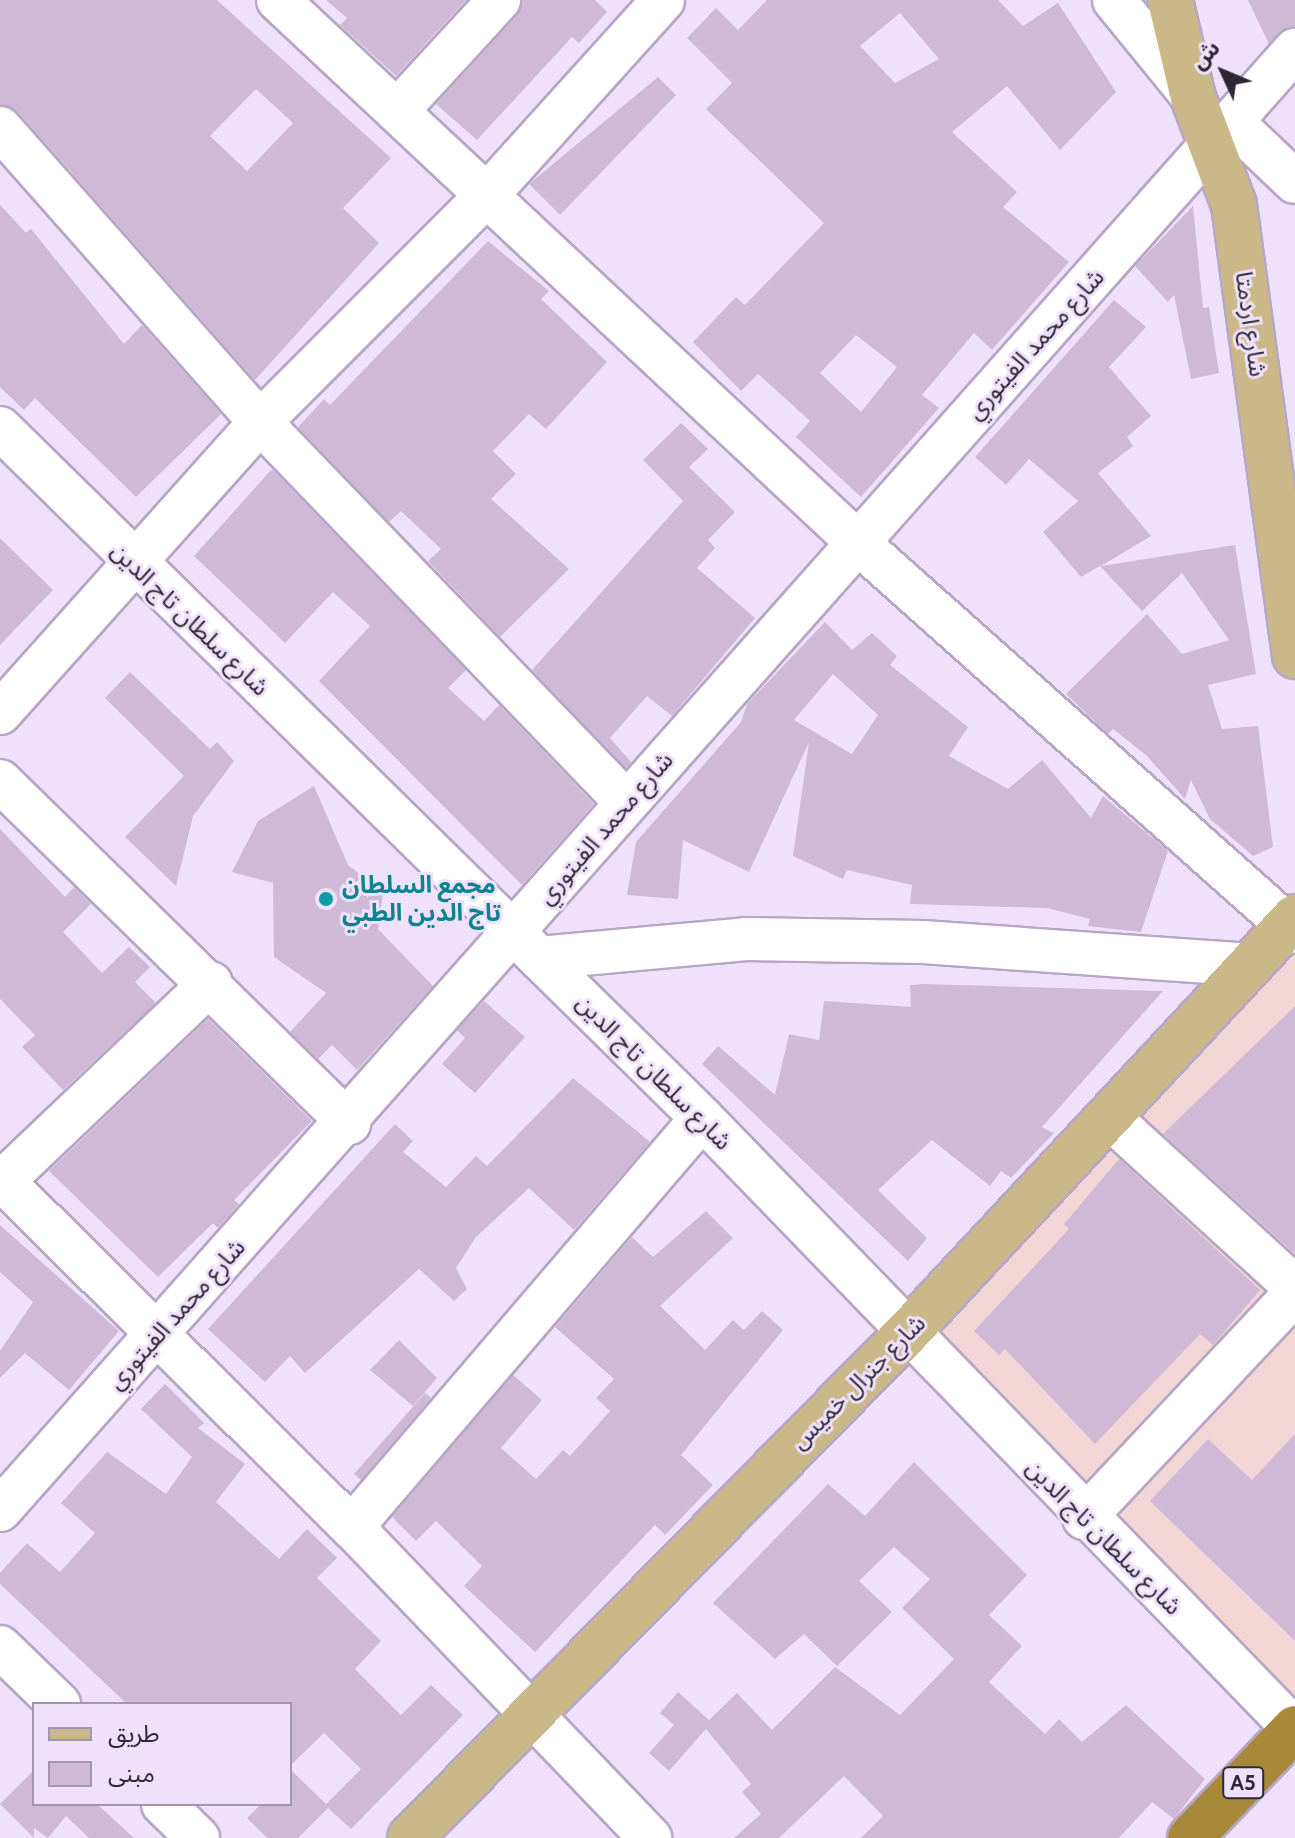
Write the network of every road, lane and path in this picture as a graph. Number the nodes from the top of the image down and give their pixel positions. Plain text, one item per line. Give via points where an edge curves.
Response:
1 (499, 0) edge
2 (663, 0) edge
3 (1114, 0) edge
4 (1170, 0) edge
5 (289, 4) edge
6 (1295, 50) edge
7 (1193, 97) junction
8 (397, 111) junction
9 (0, 128) edge
10 (1221, 134) junction
11 (1295, 182) edge
12 (488, 194) junction
13 (260, 422) junction
14 (0, 428) edge
15 (857, 542) junction
16 (133, 564) junction
17 (1295, 656) edge
18 (0, 713) edge
19 (0, 781) edge
20 (626, 802) junction
21 (1292, 925) edge
22 (526, 946) junction
23 (1251, 965) junction
24 (211, 983) junction
25 (702, 1118) junction
26 (1111, 1119) junction
27 (349, 1123) junction
28 (2, 1180) edge
29 (1295, 1287) edge
30 (1295, 1293) edge
31 (158, 1333) junction
32 (906, 1334) junction
33 (0, 1510) edge
34 (1084, 1518) junction
35 (352, 1527) junction
36 (0, 1647) edge
37 (57, 1702) edge
38 (528, 1718) junction
39 (1295, 1729) edge
40 (165, 1806) edge
41 (198, 1838) edge
42 (410, 1838) edge
43 (650, 1838) edge
44 (1190, 1838) edge

1 - 8 street
2 - 12 street
3 - 7 street
4 - 7 main road, شارع اردمتا
5 - 8 street
6 - 10 street, شارع محمد الفيتوري
7 - 10 main road, شارع اردمتا
8 - 12 street
9 - 13 street
10 - 11 street
10 - 15 street, شارع محمد الفيتوري
10 - 17 main road, شارع اردمتا
12 - 13 street
12 - 15 street
13 - 16 street
13 - 20 street
14 - 16 street, شارع سلطان تاج الدين
15 - 20 street, شارع محمد الفيتوري
15 - 21 street
16 - 18 street
16 - 22 street, شارع سلطان تاج الدين
19 - 24 street
20 - 22 street, شارع محمد الفيتوري
21 - 23 main road, شارع جنرال خميس
22 - 23 street via 746,939 923,942
22 - 25 street, شارع سلطان تاج الدين
22 - 27 street, شارع محمد الفيتوري
23 - 26 main road, شارع جنرال خميس
24 - 27 street
24 - 28 street
25 - 32 street, شارع سلطان تاج الدين
25 - 35 street
26 - 29 street
26 - 32 main road, شارع جنرال خميس
27 - 31 street, شارع محمد الفيتوري
28 - 31 street
30 - 34 street
31 - 33 street, شارع محمد الفيتوري
31 - 35 street
32 - 34 street, شارع سلطان تاج الدين
32 - 38 main road, شارع جنرال خميس
34 - 39 street, شارع سلطان تاج الدين
35 - 38 street
36 - 37 street
38 - 42 main road, شارع جنرال خميس
38 - 43 street
39 - 44 highway, A5
40 - 41 street

